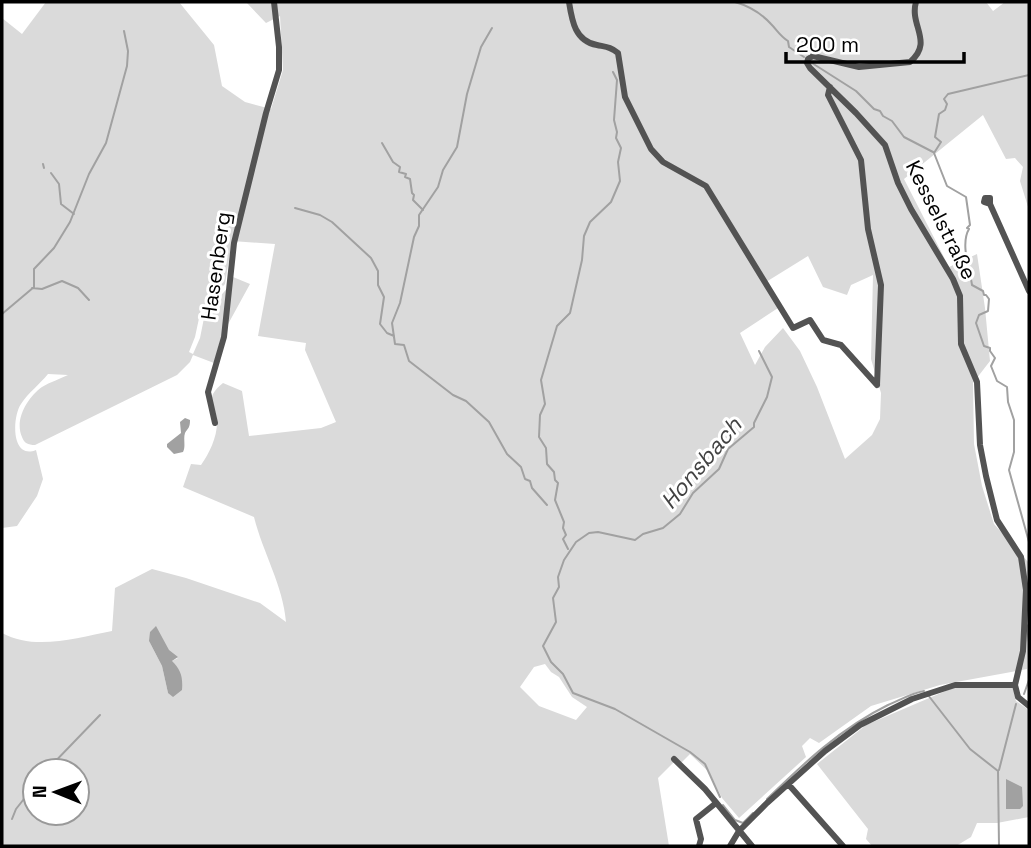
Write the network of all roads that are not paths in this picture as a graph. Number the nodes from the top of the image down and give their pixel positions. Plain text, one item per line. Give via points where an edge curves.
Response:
1 (274, 2) edge
2 (569, 2) edge
3 (916, 2) edge
4 (830, 87) junction
5 (990, 204) dead end
6 (1029, 291) edge
7 (215, 423) dead end
8 (1015, 685) junction
9 (1029, 706) edge
10 (674, 759) dead end
11 (789, 785) junction
12 (716, 803) junction
13 (739, 831) junction
14 (699, 846) edge
15 (730, 846) edge
16 (752, 846) edge
17 (843, 846) edge

1 - 7 street, Hasenberg via 279,70 237,227 223,337 208,391
2 - 4 street via 573,27 580,35 618,53 625,97 650,149 663,162 706,186 793,328 810,320 823,340 841,345 877,385 881,285 868,229 861,160 828,95
3 - 4 street, Kesselstraße via 921,46 913,60 859,67 810,57 810,68
4 - 8 street, Kesselstraße via 885,145 898,183 960,296 961,344 977,382 986,476 998,520 1021,558 1026,590 1023,652
5 - 6 street
8 - 9 street via 1018,697
8 - 11 street via 955,685 912,699 860,724
10 - 12 street
11 - 13 street
11 - 17 street
12 - 13 street
12 - 14 street via 696,819
13 - 15 street
13 - 16 street

